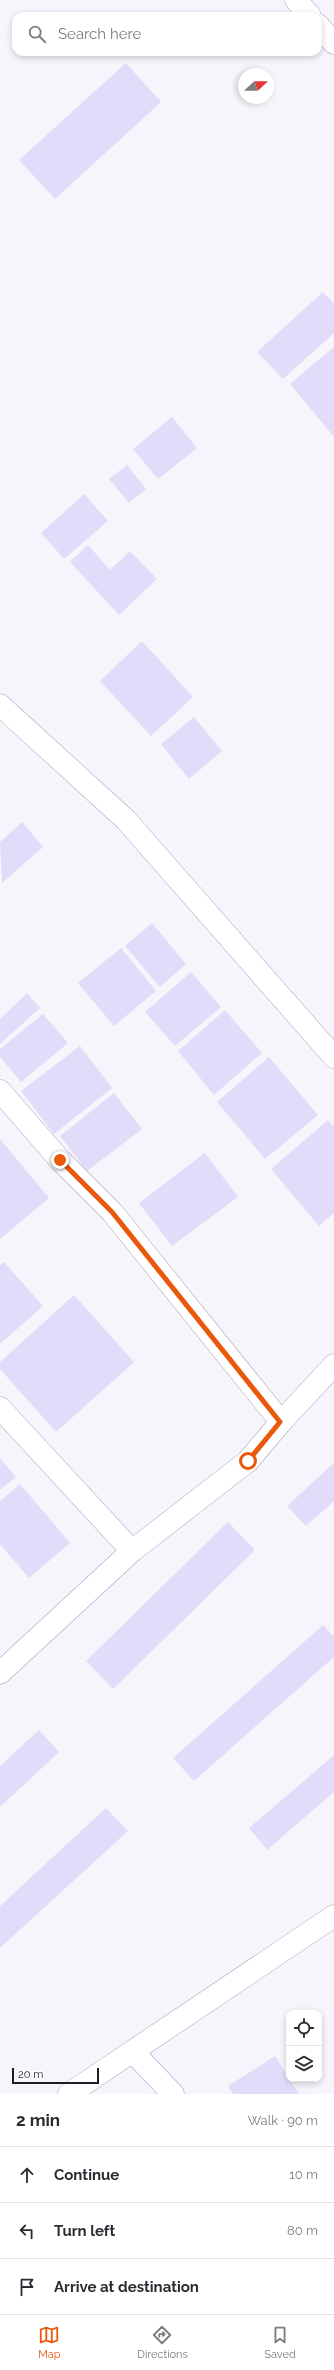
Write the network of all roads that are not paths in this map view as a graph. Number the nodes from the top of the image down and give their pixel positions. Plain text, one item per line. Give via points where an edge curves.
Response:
1 (296, 0) edge
2 (306, 12) edge
3 (322, 29) edge
4 (334, 42) edge
5 (0, 705) edge
6 (334, 1058) edge
7 (0, 1091) edge
8 (334, 1365) edge
9 (0, 1408) edge
10 (280, 1422) junction
11 (132, 1551) junction
12 (0, 1673) edge
13 (334, 1916) edge
14 (133, 2052) junction
15 (69, 2094) edge
16 (173, 2094) edge

1 - 2 street
3 - 4 street
5 - 6 street via 126,820
7 - 10 street via 60,1160 112,1212
8 - 10 street
9 - 11 street
10 - 11 street via 248,1461
11 - 12 street
13 - 14 street
14 - 15 street
14 - 16 street

